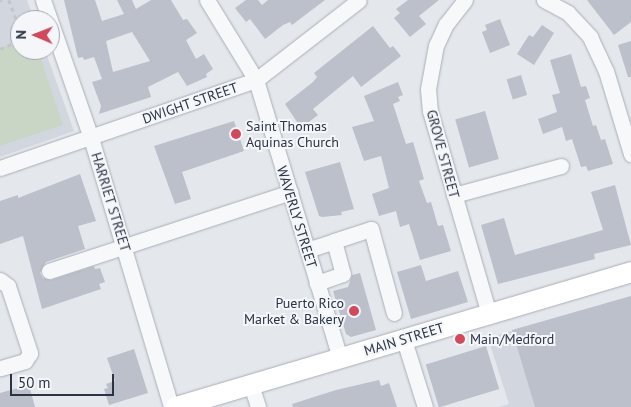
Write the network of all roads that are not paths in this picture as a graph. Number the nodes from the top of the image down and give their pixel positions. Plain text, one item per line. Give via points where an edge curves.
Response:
1 (43, 0) edge
2 (207, 0) edge
3 (360, 0) edge
4 (465, 0) edge
5 (544, 0) edge
6 (256, 80) junction
7 (91, 138) junction
8 (631, 154) edge
9 (561, 166) dead end
10 (0, 168) edge
11 (290, 192) junction
12 (454, 195) junction
13 (334, 241) junction
14 (125, 246) junction
15 (307, 250) junction
16 (49, 271) dead end
17 (631, 272) edge
18 (0, 280) edge
19 (317, 283) junction
20 (394, 313) dead end
21 (490, 314) junction
22 (404, 340) junction
23 (340, 358) junction
24 (0, 368) edge
25 (251, 385) junction
26 (171, 407) edge
27 (176, 407) edge
28 (258, 407) edge
29 (425, 407) edge

1 - 7 street, HARRIET STREET
2 - 6 street, WAVERLY STREET
3 - 6 street, DWIGHT STREET
4 - 12 street, GROVE STREET via 440,34 428,77 430,112
5 - 8 street via 568,13 590,37 606,71
6 - 7 street, DWIGHT STREET
6 - 11 street, WAVERLY STREET
7 - 10 street, DWIGHT STREET
7 - 14 street, HARRIET STREET
9 - 12 street
11 - 14 street
11 - 15 street, WAVERLY STREET
12 - 21 street, GROVE STREET
13 - 15 street
13 - 19 street via 343,274
13 - 20 street via 371,230
14 - 16 street
14 - 26 street, HARRIET STREET
15 - 19 street, WAVERLY STREET
17 - 21 main road, MAIN STREET
18 - 24 street via 8,286 30,353 25,361
19 - 23 street, WAVERLY STREET
21 - 22 main road, MAIN STREET
22 - 23 main road, MAIN STREET
22 - 29 street
23 - 25 main road, MAIN STREET
25 - 27 main road, MAIN STREET
25 - 28 street

